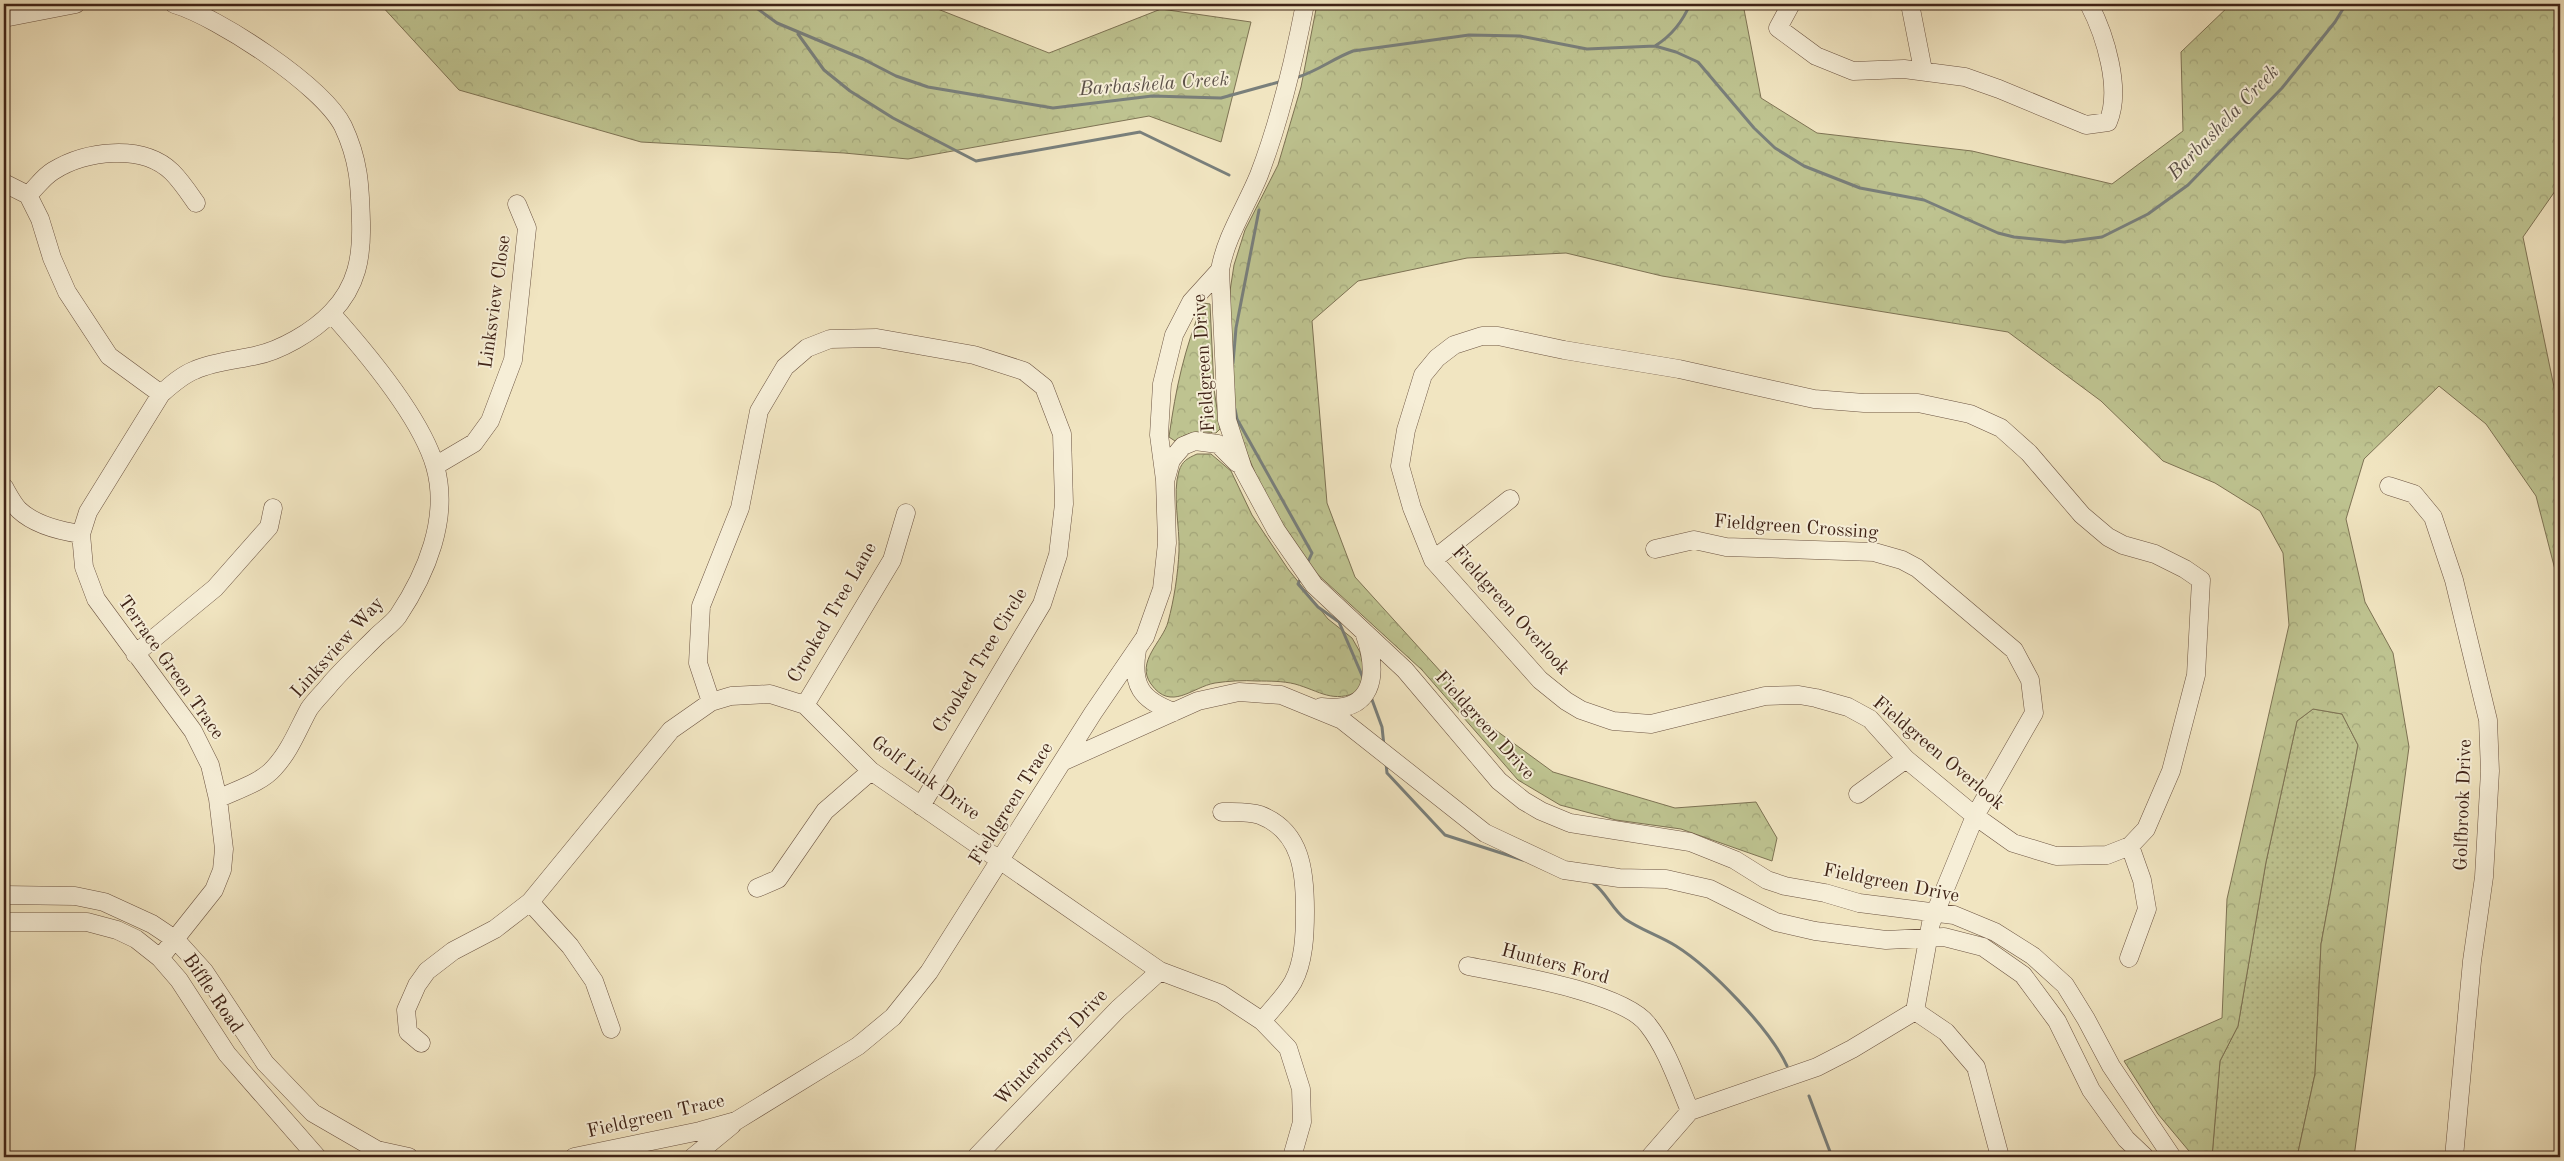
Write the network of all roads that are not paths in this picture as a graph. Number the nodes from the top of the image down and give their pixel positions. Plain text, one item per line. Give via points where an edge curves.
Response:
1 (76, 4) edge
2 (174, 4) edge
3 (1304, 4) edge
4 (1791, 4) edge
5 (1910, 4) edge
6 (2096, 7) edge
7 (4, 18) edge
8 (1924, 70) junction
9 (4, 183) edge
10 (28, 195) junction
11 (196, 202) dead end
12 (517, 204) dead end
13 (1220, 270) junction
14 (331, 313) junction
15 (161, 394) junction
16 (435, 466) junction
17 (1243, 469) junction
18 (1165, 480) junction
19 (4, 486) edge
20 (2389, 486) dead end
21 (1510, 499) dead end
22 (273, 508) dead end
23 (906, 513) dead end
24 (81, 534) junction
25 (1655, 549) dead end
26 (1433, 560) junction
27 (1365, 635) junction
28 (1137, 650) junction
29 (135, 654) junction
30 (711, 702) junction
31 (805, 705) junction
32 (1313, 706) junction
33 (1174, 712) junction
34 (1906, 759) junction
35 (1064, 761) junction
36 (871, 771) junction
37 (1858, 794) dead end
38 (218, 799) junction
39 (920, 806) junction
40 (1222, 812) dead end
41 (1975, 816) junction
42 (2130, 846) junction
43 (1002, 860) junction
44 (758, 888) dead end
45 (4, 895) edge
46 (530, 902) junction
47 (1936, 912) junction
48 (4, 922) edge
49 (1929, 937) junction
50 (176, 940) junction
51 (160, 958) junction
52 (2129, 958) dead end
53 (1468, 966) dead end
54 (1160, 971) junction
55 (1915, 1011) junction
56 (1262, 1021) junction
57 (611, 1029) dead end
58 (421, 1044) dead end
59 (1690, 1111) junction
60 (736, 1121) junction
61 (371, 1154) edge
62 (316, 1157) edge
63 (409, 1157) edge
64 (574, 1157) edge
65 (693, 1157) edge
66 (976, 1157) edge
67 (1292, 1157) edge
68 (1650, 1157) edge
69 (2000, 1157) edge
70 (2145, 1157) edge
71 (2172, 1157) edge
72 (2454, 1157) edge

1 - 7 street
2 - 14 street, Terrace Green Trace via 211,18 276,62 321,98 342,124 360,175 362,251 349,291
3 - 13 street, Fieldgreen Drive via 1281,108 1259,175 1223,253
4 - 8 street via 1778,28 1816,56 1853,71
5 - 8 street
6 - 8 street via 2113,86 2114,109 2108,122 2086,125 1964,77
9 - 10 street
10 - 11 street via 51,172 75,159 123,152 149,159 172,171
10 - 15 street via 67,292 109,356
12 - 16 street, Linksview Close via 527,228 513,360 490,421 474,443
13 - 17 street, Fieldgreen Drive via 1227,420
13 - 18 street, Fieldgreen Trace via 1191,302 1172,344 1162,384 1159,425
14 - 15 street, Terrace Green Trace via 286,346 195,370 176,380
14 - 16 street, Linksview Way via 359,344 392,390 420,434
15 - 24 street, Terrace Green Trace via 88,512
16 - 38 street, Linksview Way via 439,494 430,560 396,618 346,666 310,707 274,768 261,779
17 - 18 street via 1218,444 1195,441 1183,446 1172,460
17 - 27 street, Fieldgreen Drive via 1276,530 1309,579
18 - 28 street, Fieldgreen Trace via 1167,542 1162,589
19 - 24 street via 19,510 62,531
20 - 72 street, Golfbrook Drive via 2414,494 2433,517 2454,580 2488,720 2490,772 2484,877 2472,961
21 - 26 street
22 - 29 street via 270,527 215,588
23 - 31 street, Crooked Tree Lane via 892,560
24 - 29 street, Terrace Green Trace via 84,567 96,599
25 - 41 street, Fieldgreen Crossing via 1694,540 1726,547 1874,552 1917,568 2000,636 2023,664 2030,680 2034,713
26 - 34 street, Fieldgreen Overlook via 1540,680 1581,710 1613,721 1651,724 1765,696 1816,698 1848,707 1870,719
26 - 42 street, Fieldgreen Overlook via 1412,508 1400,466 1406,430 1423,375 1436,358 1465,340 1498,336 1679,369 1814,399 1918,403 1970,414 2001,428 2029,453 2082,515 2108,537 2155,554 2201,580 2196,675 2171,770 2146,829
27 - 32 street via 1372,664 1372,680 1367,693 1337,710
27 - 47 street, Fieldgreen Drive via 1416,682 1499,781 1524,802 1541,811 1586,826 1690,842 1735,860 1767,880 1785,886 1858,903
28 - 33 street via 1134,667 1142,692 1160,707
28 - 35 street, Fieldgreen Trace
29 - 38 street, Terrace Green Trace via 193,731 210,765
30 - 31 street, Golf Link Drive via 732,696 770,694
30 - 39 street, Crooked Tree Circle via 698,663 701,606 740,508 759,411 785,367 807,348 830,338 877,338 974,355 1024,371 1044,387 1062,434 1064,504 1058,555 1042,604
30 - 46 street, Golf Link Drive via 671,730
31 - 36 street, Golf Link Drive
32 - 33 street via 1281,695 1239,692 1198,701
32 - 49 street via 1342,720 1485,833 1564,870 1618,878 1666,879 1710,889 1776,922 1815,931 1886,940
33 - 35 street
34 - 37 street
34 - 41 street, Fieldgreen Overlook
35 - 43 street, Fieldgreen Trace
36 - 39 street, Golf Link Drive
36 - 44 street via 825,811 778,879
38 - 50 street, Terrace Green Trace via 224,849 222,870 214,890
39 - 43 street, Golf Link Drive
40 - 56 street via 1256,814 1280,826 1302,860 1305,926 1301,960 1293,982
41 - 42 street, Fieldgreen Overlook via 2013,843 2056,856 2107,855
41 - 47 street, Fieldgreen Crossing
42 - 52 street via 2142,880 2147,909
43 - 54 street, Golf Link Drive
43 - 60 street, Fieldgreen Trace via 929,972 893,1017 858,1046
45 - 48 street
45 - 50 street, Biffle Road via 67,895 104,902 152,924
46 - 57 street via 570,946 594,981
46 - 58 street, Golf Link Drive via 495,929 453,951 427,971 406,1010 408,1032
47 - 49 street, Fieldgreen Crossing
47 - 71 street, Fieldgreen Drive via 1954,915 1996,932 2033,956 2064,985 2111,1066
48 - 51 street, Biffle Road via 88,922 136,939
49 - 55 street, Fieldgreen Crossing
49 - 70 street via 1944,937 1983,947 2023,975 2057,1021 2091,1090 2126,1139
50 - 51 street, Terrace Green Trace
50 - 61 street, Biffle Road via 204,971 265,1063 328,1124
51 - 62 street, Biffle Road via 179,980 227,1054
53 - 59 street, Hunters Ford via 1593,994 1623,1007 1648,1024
54 - 56 street, Golf Link Drive via 1221,994
54 - 66 street, Winterberry Drive via 1118,1008
55 - 59 street via 1817,1067
55 - 69 street via 1946,1032 1976,1067
56 - 67 street, Golf Link Drive via 1288,1048 1301,1088 1302,1122
59 - 68 street
60 - 64 street, Fieldgreen Trace
60 - 65 street
61 - 63 street

